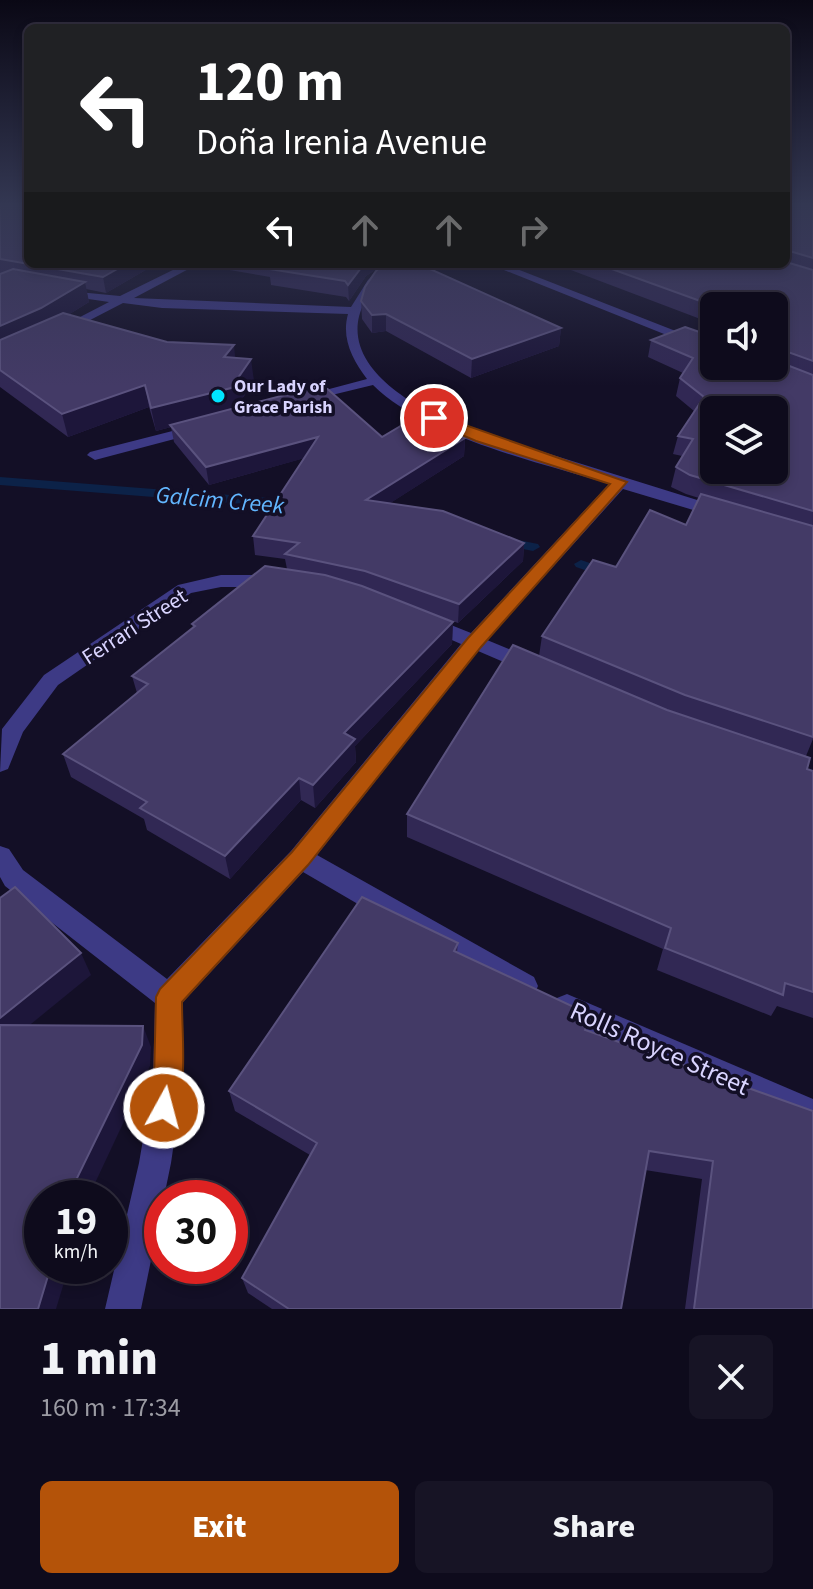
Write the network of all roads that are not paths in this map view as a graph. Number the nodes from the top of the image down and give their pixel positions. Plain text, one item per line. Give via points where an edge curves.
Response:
1 (169, 268) edge
2 (186, 268) edge
3 (389, 268) edge
4 (504, 268) edge
5 (177, 273) junction
6 (52, 290) edge
7 (121, 302) junction
8 (352, 311) junction
9 (54, 333) edge
10 (700, 345) edge
11 (374, 381) junction
12 (286, 405) edge
13 (213, 424) edge
14 (95, 455) dead end
15 (620, 482) junction
16 (736, 518) edge
17 (300, 584) edge
18 (412, 616) edge
19 (474, 642) junction
20 (549, 674) edge
21 (0, 763) edge
22 (0, 856) edge
23 (300, 858) junction
24 (169, 997) junction
25 (813, 1115) edge
26 (123, 1309) edge

1 - 5 street
2 - 5 street
3 - 8 street
4 - 10 street
5 - 7 street
6 - 7 street
7 - 8 street
7 - 9 street
8 - 11 street via 351,331
11 - 12 street
11 - 15 street via 410,408 481,438
13 - 14 street
15 - 16 street
15 - 19 street
17 - 21 street, Ferrari Street via 221,581 185,589 51,680 20,719
18 - 19 street
19 - 20 street
19 - 23 street
22 - 24 street via 14,878
23 - 24 street
23 - 25 street, Rolls Royce Street via 545,998
24 - 26 street via 168,1081

